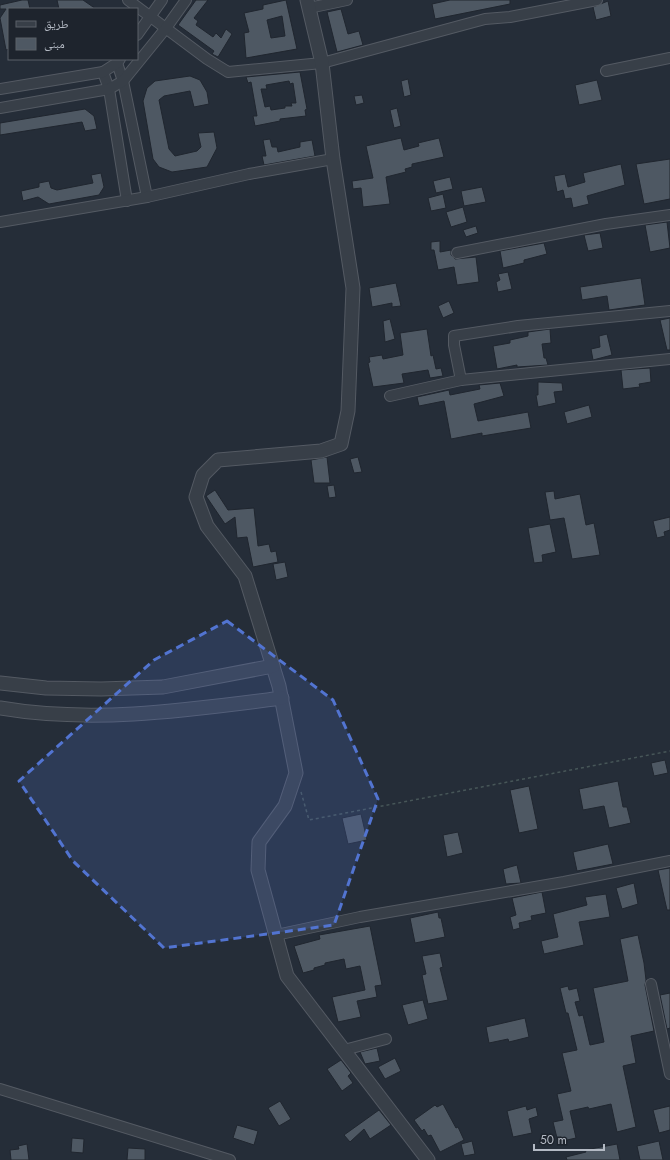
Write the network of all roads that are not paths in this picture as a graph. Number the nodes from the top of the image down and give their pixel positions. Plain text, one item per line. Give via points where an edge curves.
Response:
1 (128, 0) edge
2 (162, 0) edge
3 (186, 0) edge
4 (347, 0) edge
5 (597, 0) edge
6 (308, 4) edge
7 (150, 16) junction
8 (166, 28) junction
9 (138, 34) edge
10 (670, 58) edge
11 (118, 61) edge
12 (322, 64) junction
13 (606, 71) dead end
14 (103, 72) junction
15 (123, 81) junction
16 (0, 89) edge
17 (109, 89) junction
18 (0, 108) edge
19 (333, 159) junction
20 (147, 197) junction
21 (127, 200) junction
22 (670, 215) edge
23 (0, 222) edge
24 (457, 253) dead end
25 (670, 311) edge
26 (670, 359) edge
27 (461, 380) junction
28 (390, 396) dead end
29 (273, 666) junction
30 (0, 683) edge
31 (282, 698) junction
32 (0, 708) edge
33 (670, 861) edge
34 (276, 935) junction
35 (651, 984) dead end
36 (386, 1039) dead end
37 (344, 1050) junction
38 (670, 1074) edge
39 (0, 1089) edge
40 (230, 1160) edge
41 (428, 1160) edge

1 - 7 street
2 - 7 street
3 - 8 street
4 - 6 street
5 - 12 street via 510,17 486,19
6 - 12 street
7 - 8 street
7 - 9 street
8 - 12 street via 228,72
8 - 15 street
10 - 13 street
11 - 14 street
11 - 15 street
12 - 19 street
14 - 16 street
14 - 17 street
15 - 17 street
15 - 20 street
17 - 18 street
17 - 21 street
19 - 20 street via 249,174
19 - 29 street via 353,288 348,411 341,444 321,451 218,460 203,475 196,497 207,526 245,576
20 - 21 street
21 - 23 street
22 - 24 street via 606,224
25 - 27 street via 518,326 454,336
26 - 27 street
27 - 28 street
29 - 30 street via 163,687 46,688
29 - 31 street
31 - 32 street via 155,713 88,715
31 - 34 street via 296,773 285,806 259,842 258,870
33 - 34 street
34 - 37 street via 287,976
35 - 38 street
36 - 37 street
37 - 41 street
39 - 40 street

